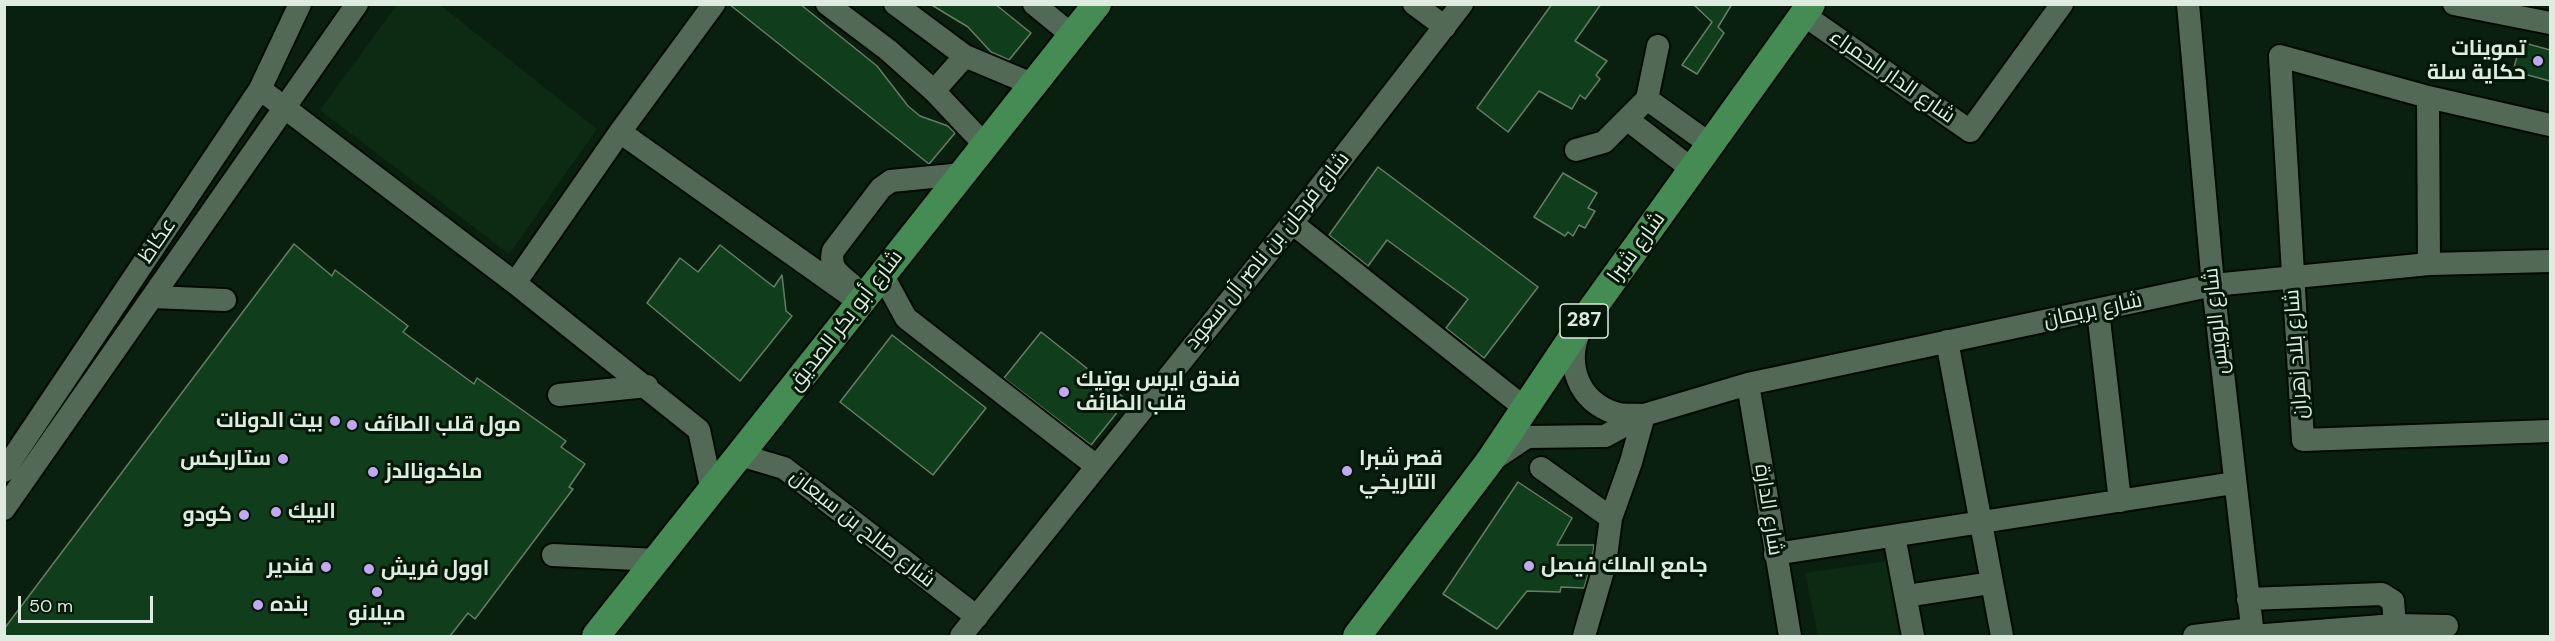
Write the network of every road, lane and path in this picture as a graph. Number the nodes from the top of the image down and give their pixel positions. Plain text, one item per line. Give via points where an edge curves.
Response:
1 (357, 4) edge
2 (714, 4) edge
3 (827, 4) edge
4 (1034, 4) edge
5 (1097, 4) edge
6 (1414, 4) edge
7 (1462, 4) edge
8 (2062, 4) edge
9 (2188, 4) edge
10 (2454, 4) edge
11 (296, 6) edge
12 (1808, 10) edge
13 (904, 12) edge
14 (2550, 23) edge
15 (1445, 27) junction
16 (1072, 36) junction
17 (1658, 46) dead end
18 (888, 50) junction
19 (965, 56) junction
20 (1034, 85) junction
21 (260, 89) junction
22 (934, 91) junction
23 (2428, 97) junction
24 (1647, 99) junction
25 (284, 108) junction
26 (1628, 120) junction
27 (2550, 125) edge
28 (620, 132) junction
29 (985, 145) junction
30 (1711, 145) junction
31 (1576, 150) dead end
32 (1693, 170) junction
33 (963, 174) junction
34 (1292, 223) junction
35 (2550, 261) edge
36 (2429, 264) junction
37 (882, 274) junction
38 (2292, 276) junction
39 (515, 283) junction
40 (2213, 285) junction
41 (153, 297) junction
42 (225, 300) dead end
43 (863, 300) junction
44 (2098, 311) junction
45 (1582, 323) junction
46 (1947, 341) junction
47 (1748, 384) junction
48 (647, 386) junction
49 (559, 395) dead end
50 (1526, 409) junction
51 (1644, 415) junction
52 (2550, 431) edge
53 (740, 455) junction
54 (1489, 462) junction
55 (1095, 465) junction
56 (1540, 468) dead end
57 (4, 471) edge
58 (2234, 483) junction
59 (712, 491) junction
60 (2120, 501) junction
61 (4, 509) edge
62 (1611, 518) junction
63 (1979, 523) junction
64 (1894, 536) junction
65 (1775, 554) junction
66 (554, 555) dead end
67 (657, 560) junction
68 (1991, 583) junction
69 (1906, 596) junction
70 (2248, 600) junction
71 (977, 617) junction
72 (2395, 625) junction
73 (2447, 626) dead end
74 (600, 634) edge
75 (2252, 634) edge
76 (961, 636) edge
77 (1357, 636) edge
78 (1584, 636) edge
79 (1790, 636) edge
80 (1913, 636) edge
81 (2002, 636) edge
82 (2194, 636) edge

1 - 25 street
2 - 28 street
3 - 18 street
4 - 16 street
5 - 16 main road, شارع أبو بكر الصديق
6 - 15 street
7 - 15 street, شارع فرحان بن ناصر آل سعود
8 - 12 street, شارع الدار الحمراء via 1970,131
9 - 40 street, شارع الرويس
10 - 14 street
11 - 21 street, عكاظ
12 - 30 main road, شارع شبرا / 287
13 - 18 street
13 - 19 street
15 - 34 street, شارع فرحان بن ناصر آل سعود
16 - 20 main road, شارع أبو بكر الصديق
17 - 24 street
18 - 22 street
19 - 20 street
19 - 22 street
20 - 29 main road, شارع أبو بكر الصديق
21 - 25 street
21 - 57 street, عكاظ
22 - 29 street
23 - 27 street
23 - 36 street
23 - 38 street, شارع بلاد زهران via 2280,56
24 - 26 street
24 - 30 street
25 - 39 street
25 - 41 street
26 - 31 street via 1604,142
26 - 32 street
28 - 39 street
28 - 43 street
29 - 33 main road, شارع أبو بكر الصديق
30 - 32 main road, شارع شبرا / 287
32 - 45 main road, شارع شبرا / 287
33 - 37 main road, شارع أبو بكر الصديق
33 - 43 street via 891,181 881,188 832,251 830,260 833,269
34 - 50 street
34 - 55 street, شارع فرحان بن ناصر آل سعود
35 - 36 street, شارع بريمان
36 - 38 street, شارع بريمان
37 - 43 main road, شارع أبو بكر الصديق
37 - 55 street via 906,318
38 - 40 street, شارع بريمان
38 - 52 street, شارع بلاد زهران via 2303,440
39 - 48 street
40 - 44 street, شارع بريمان
40 - 58 street, شارع الرويس
41 - 42 street
41 - 61 street
43 - 53 main road, شارع أبو بكر الصديق
44 - 46 street, شارع بريمان
44 - 60 street
45 - 50 main road, شارع شبرا / 287
45 - 51 street via 1572,349 1575,377 1591,400 1616,414
46 - 47 street, شارع بريمان
46 - 63 street
47 - 51 street, شارع بريمان
47 - 65 street, شارع الدارة
48 - 49 street
48 - 59 street via 699,430
50 - 54 main road, شارع شبرا / 287
51 - 54 street via 1605,436 1527,437
51 - 62 street
53 - 59 main road, شارع أبو بكر الصديق
53 - 71 street, شارع صالح بن سبعان via 784,468
54 - 77 main road, شارع شبرا / 287
55 - 71 street, شارع فرحان بن ناصر آل سعود
56 - 62 street
58 - 60 street
58 - 70 street, شارع الرويس
59 - 67 main road, شارع أبو بكر الصديق
60 - 63 street
62 - 78 street via 1605,564
63 - 64 street
63 - 68 street
64 - 65 street
64 - 69 street
65 - 79 street, شارع الدارة
66 - 67 street
67 - 74 main road, شارع أبو بكر الصديق
68 - 69 street
68 - 81 street
69 - 80 street
70 - 72 street via 2382,594 2393,601
70 - 75 street, شارع الرويس
71 - 76 street, شارع فرحان بن ناصر آل سعود
72 - 73 street
72 - 75 street
75 - 82 street

